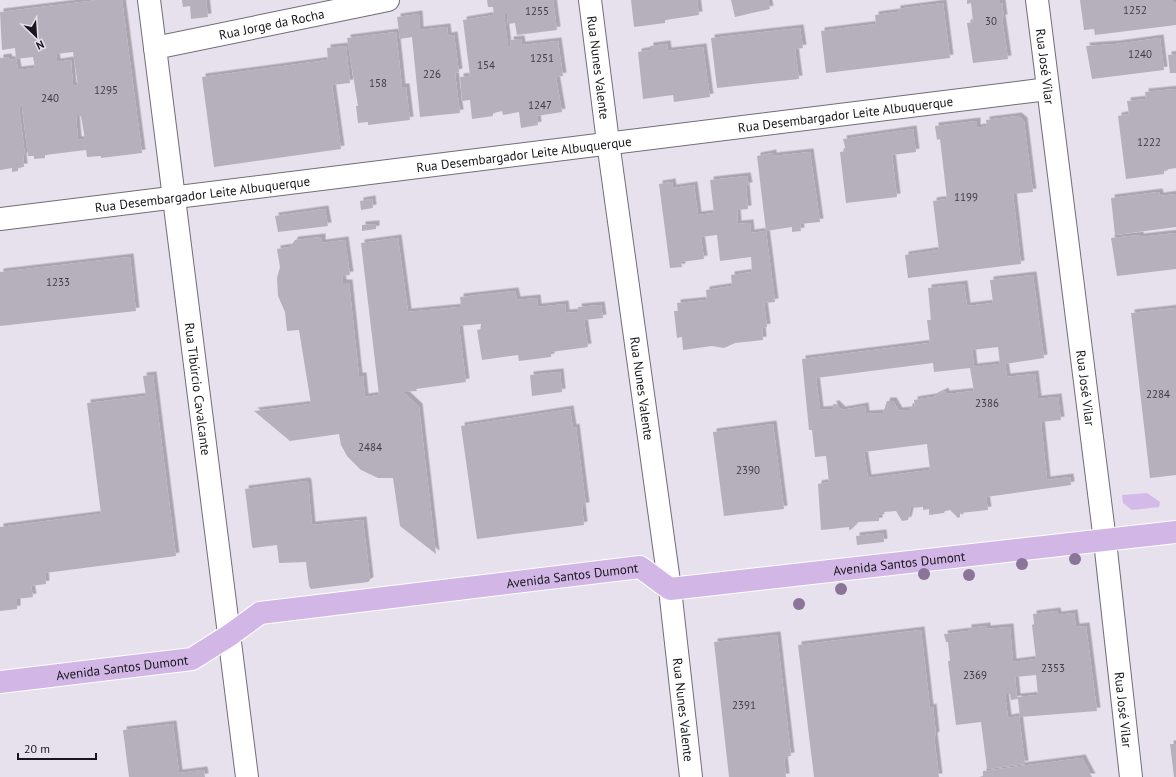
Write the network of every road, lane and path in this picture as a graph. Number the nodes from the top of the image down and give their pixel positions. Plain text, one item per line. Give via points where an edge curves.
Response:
1 (149, 0) edge
2 (388, 0) edge
3 (590, 0) edge
4 (1036, 0) edge
5 (155, 48) junction
6 (1048, 89) junction
7 (608, 142) junction
8 (173, 196) junction
9 (0, 219) edge
10 (1176, 532) edge
11 (1104, 541) junction
12 (670, 589) junction
13 (230, 635) junction
14 (0, 682) edge
15 (247, 777) edge
16 (691, 777) edge
17 (1131, 777) edge

1 - 5 street, Rua Tibúrcio Cavalcante
2 - 5 street, Rua Jorge da Rocha
3 - 7 street, Rua Nunes Valente
4 - 6 street, Rua José Vilar
5 - 8 street, Rua Tibúrcio Cavalcante
6 - 7 street, Rua Desembargador Leite Albuquerque
6 - 11 street, Rua José Vilar
7 - 8 street, Rua Desembargador Leite Albuquerque
7 - 12 street, Rua Nunes Valente
8 - 9 street, Rua Desembargador Leite Albuquerque
8 - 13 street, Rua Tibúrcio Cavalcante
10 - 11 main road, Avenida Santos Dumont
11 - 12 main road, Avenida Santos Dumont
11 - 17 street, Rua José Vilar
12 - 13 main road, Avenida Santos Dumont via 640,567 260,613
12 - 16 street, Rua Nunes Valente
13 - 14 main road, Avenida Santos Dumont via 192,659
13 - 15 street, Rua Tibúrcio Cavalcante

